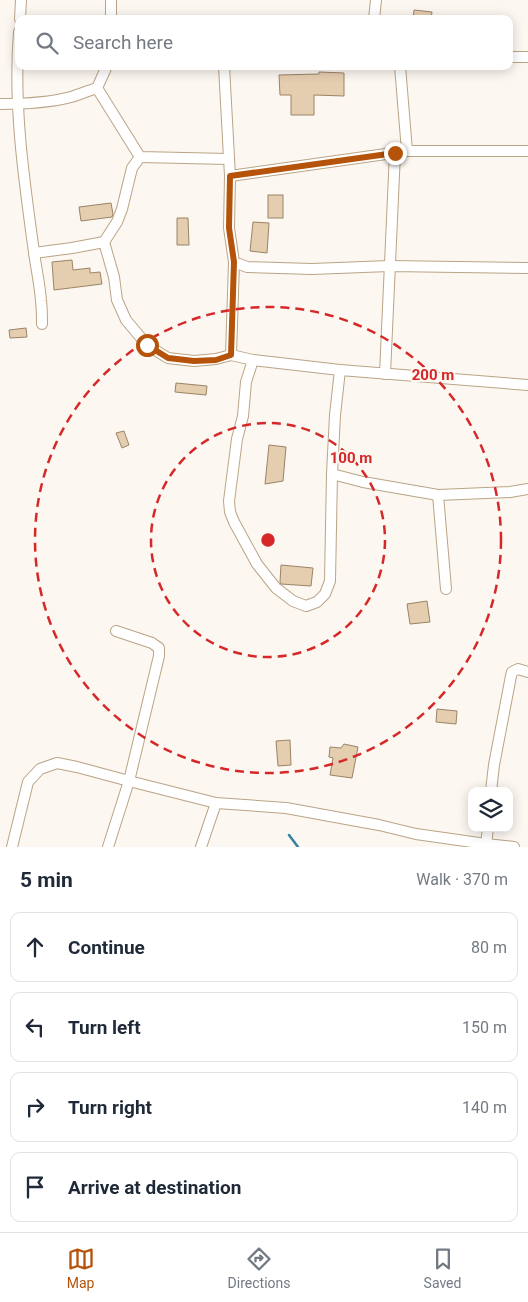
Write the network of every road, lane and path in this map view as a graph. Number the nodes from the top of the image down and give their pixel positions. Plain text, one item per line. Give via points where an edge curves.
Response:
1 (21, 0) edge
2 (111, 0) edge
3 (376, 0) edge
4 (20, 15) edge
5 (111, 15) edge
6 (374, 15) edge
7 (513, 57) edge
8 (528, 57) edge
9 (17, 70) edge
10 (105, 70) edge
11 (224, 70) edge
12 (400, 70) edge
13 (97, 88) junction
14 (0, 104) edge
15 (18, 104) junction
16 (407, 151) junction
17 (528, 151) edge
18 (395, 153) junction
19 (140, 158) junction
20 (229, 159) junction
21 (230, 176) junction
22 (104, 242) junction
23 (34, 252) junction
24 (234, 262) junction
25 (390, 266) junction
26 (528, 268) edge
27 (42, 324) dead end
28 (231, 355) junction
29 (252, 360) junction
30 (340, 370) junction
31 (385, 374) junction
32 (528, 385) edge
33 (332, 474) junction
34 (528, 489) edge
35 (438, 495) junction
36 (446, 589) dead end
37 (116, 631) dead end
38 (528, 672) edge
39 (129, 782) junction
40 (491, 787) edge
41 (216, 804) junction
42 (488, 832) edge
43 (486, 844) junction
44 (12, 847) edge
45 (108, 847) edge
46 (201, 847) edge
47 (514, 847) edge

1 - 4 street
2 - 5 street
3 - 6 street
7 - 8 street
9 - 15 street
10 - 13 street
11 - 20 street
12 - 16 street
13 - 15 street via 48,102
13 - 19 street
14 - 15 street
15 - 23 street
16 - 17 street
16 - 18 street
18 - 21 street
18 - 25 street
19 - 20 street
19 - 22 street via 132,168 117,222
20 - 21 street
21 - 24 street via 229,228
22 - 23 street
22 - 28 street via 117,300 126,320 147,345 168,358 216,360
23 - 27 street
24 - 25 street via 248,267 312,270
24 - 28 street
25 - 26 street
25 - 31 street
28 - 29 street
29 - 30 street
29 - 33 street via 237,439 230,512 257,564 276,588 306,606 325,594 330,581
30 - 31 street
30 - 33 street
31 - 32 street
33 - 35 street
34 - 35 street
35 - 36 street
37 - 39 street via 159,648
38 - 40 street via 518,669 510,676
39 - 41 street
39 - 44 street via 57,763 40,769 28,782
39 - 45 street
41 - 43 street via 286,808 416,834
41 - 46 street
42 - 43 street
43 - 47 street

